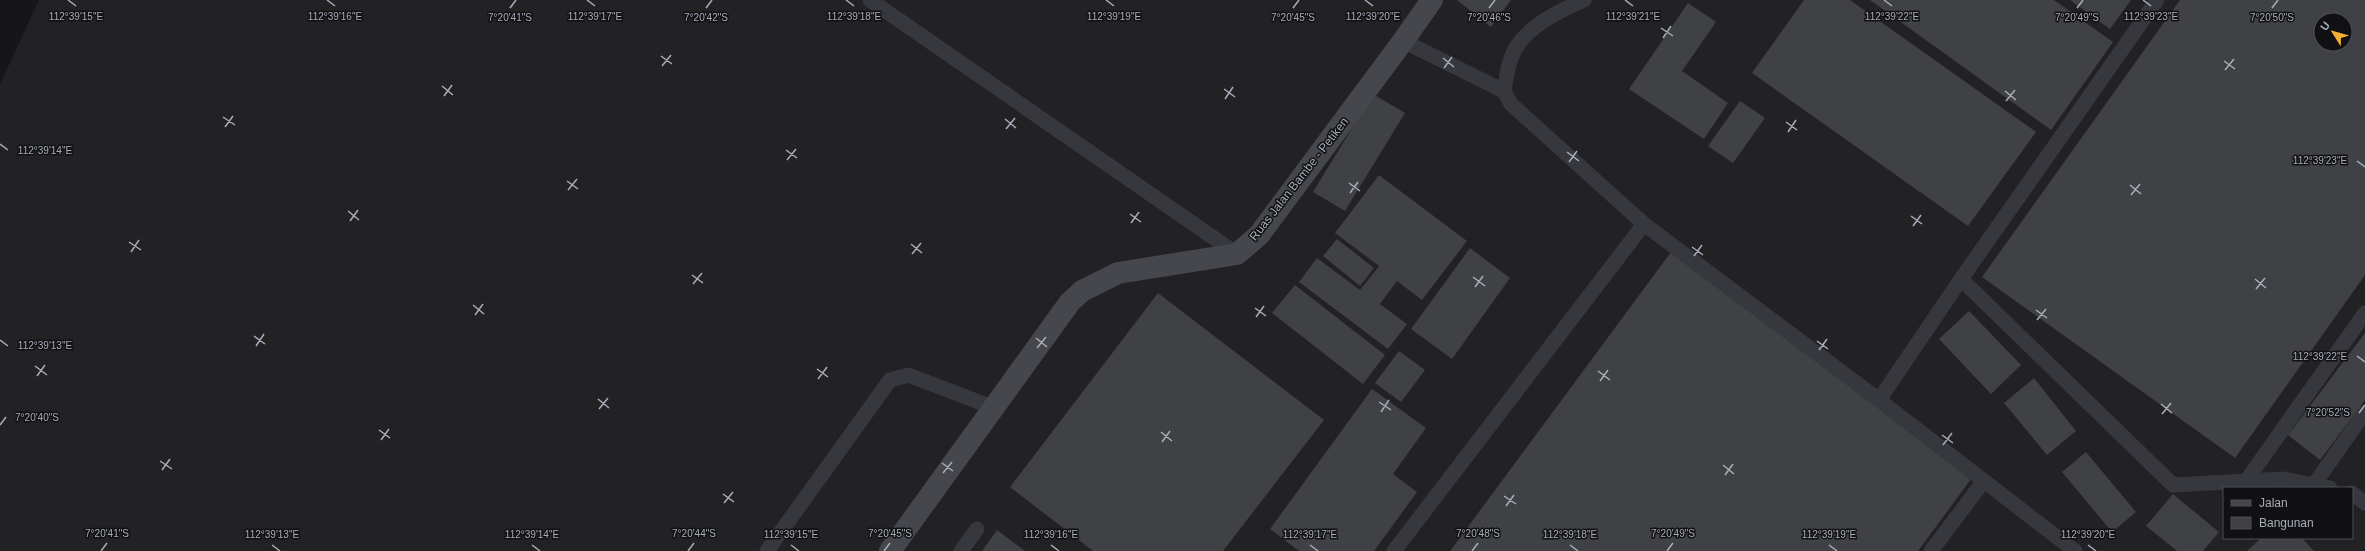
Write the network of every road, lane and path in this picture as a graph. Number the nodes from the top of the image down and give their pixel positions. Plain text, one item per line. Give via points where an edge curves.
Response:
1 (870, 0) edge
2 (1432, 0) edge
3 (1584, 0) edge
4 (2157, 0) edge
5 (1403, 41) junction
6 (1504, 92) junction
7 (1644, 224) junction
8 (1237, 254) junction
9 (1961, 279) junction
10 (2365, 313) edge
11 (1879, 400) junction
12 (992, 407) junction
13 (2365, 412) edge
14 (2246, 480) junction
15 (1983, 482) junction
16 (2313, 486) junction
17 (2322, 487) edge
18 (2353, 494) edge
19 (2365, 503) edge
20 (977, 529) dead end
21 (767, 551) edge
22 (890, 551) edge
23 (961, 551) edge
24 (1394, 551) edge
25 (1931, 551) edge
26 (2075, 551) edge

1 - 8 lane
2 - 5 main road, Ruas Jalan Bambe - Petiken
3 - 6 lane via 1554,13 1523,38 1511,58
4 - 9 lane
5 - 6 lane
5 - 8 main road, Ruas Jalan Bambe - Petiken via 1259,235
6 - 7 lane via 1512,104
7 - 11 lane
7 - 24 lane
8 - 12 main road via 1118,273 1082,291 1070,302
9 - 11 lane
9 - 14 lane via 2173,485
10 - 14 lane
11 - 15 lane
12 - 21 lane via 908,375 890,380
12 - 22 main road
13 - 16 lane
14 - 16 lane via 2283,479
15 - 25 lane
15 - 26 lane
16 - 17 lane
18 - 19 lane
20 - 23 lane

